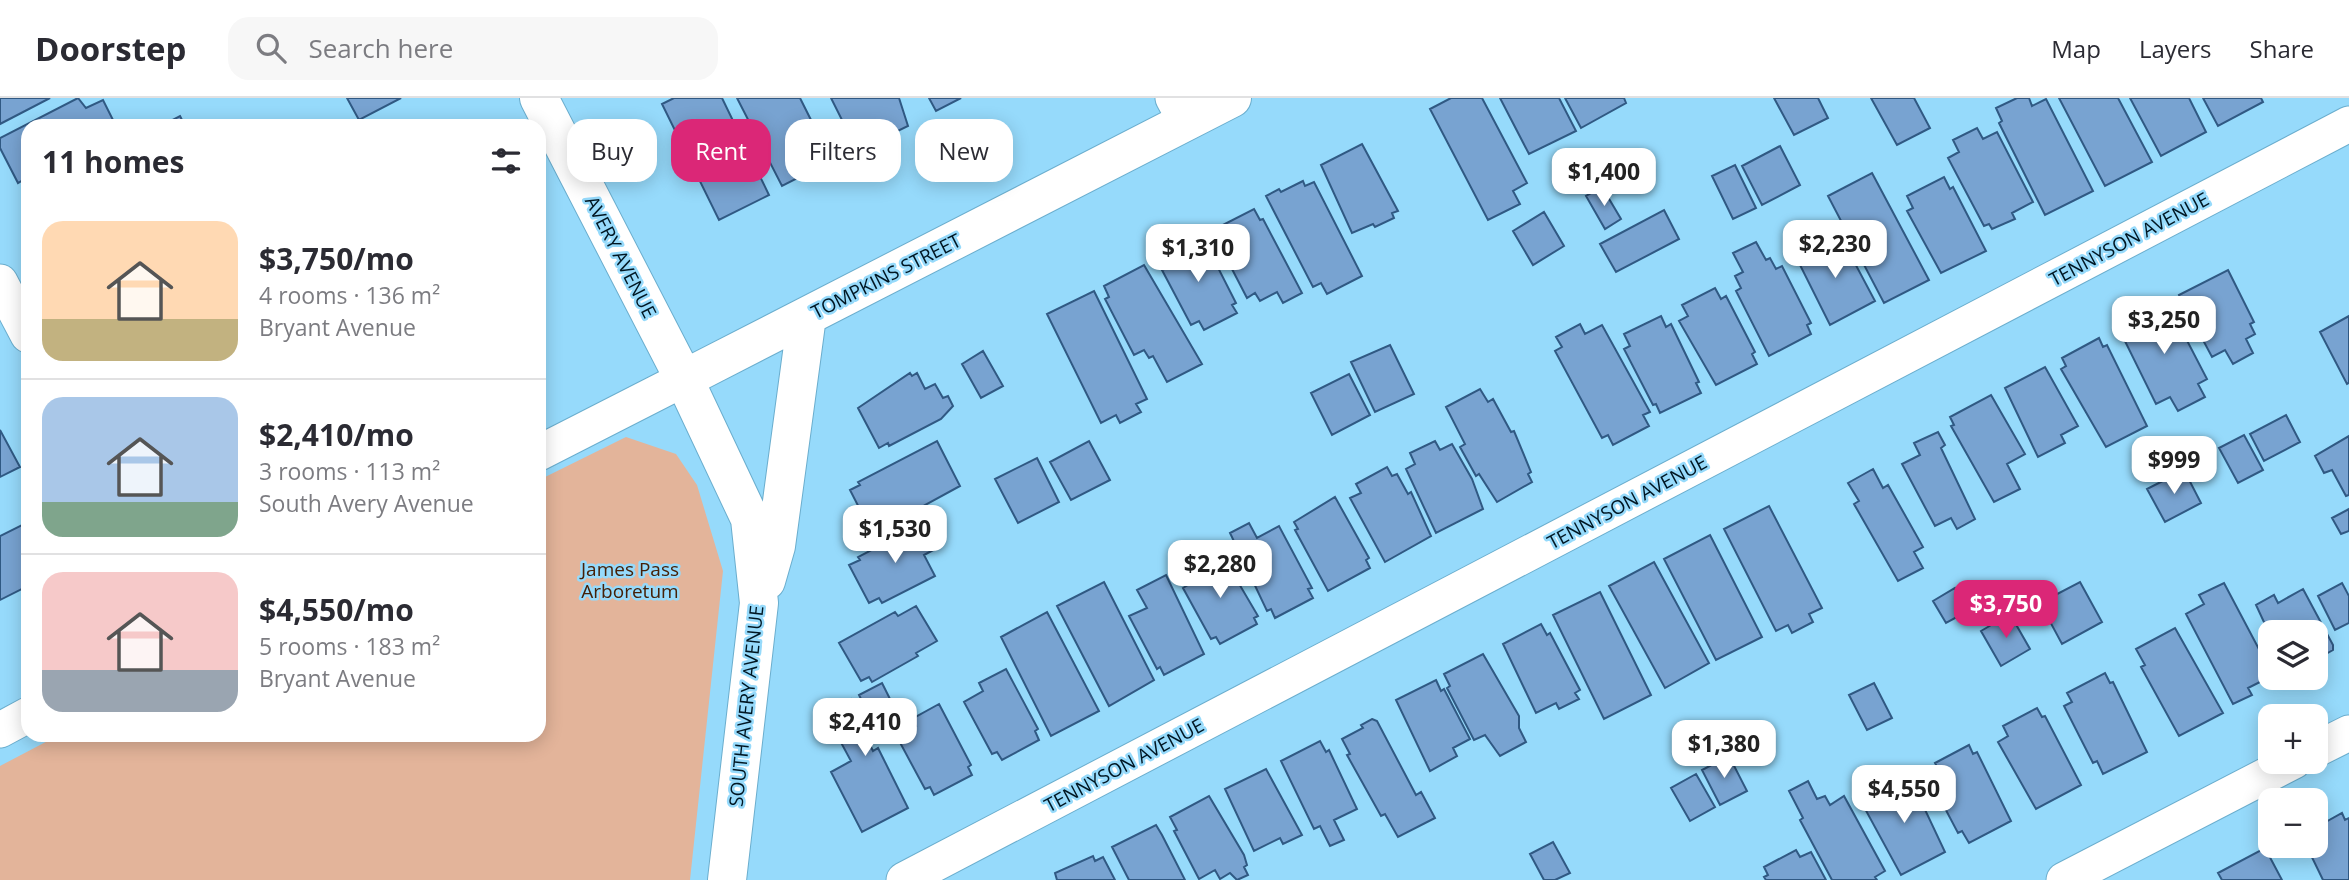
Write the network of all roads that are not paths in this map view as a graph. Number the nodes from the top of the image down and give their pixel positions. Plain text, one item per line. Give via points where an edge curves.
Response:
1 (539, 98) edge
2 (1232, 98) edge
3 (1180, 110) edge
4 (2349, 124) edge
5 (0, 282) edge
6 (807, 316) junction
7 (21, 322) edge
8 (684, 379) junction
9 (546, 449) edge
10 (759, 603) junction
11 (21, 720) edge
12 (0, 730) edge
13 (2349, 733) edge
14 (2328, 744) edge
15 (2269, 774) edge
16 (727, 880) edge
17 (904, 880) edge
18 (2064, 880) edge

1 - 8 street, AVERY AVENUE
2 - 3 street, TOMPKINS STREET
3 - 6 street, TOMPKINS STREET
4 - 17 street, TENNYSON AVENUE
5 - 7 street
6 - 8 street, TOMPKINS STREET
6 - 10 street via 776,546
8 - 9 street, TOMPKINS STREET
8 - 10 street, SOUTH AVERY AVENUE via 750,519
10 - 16 street, SOUTH AVERY AVENUE
11 - 12 street
13 - 14 street
15 - 18 street

